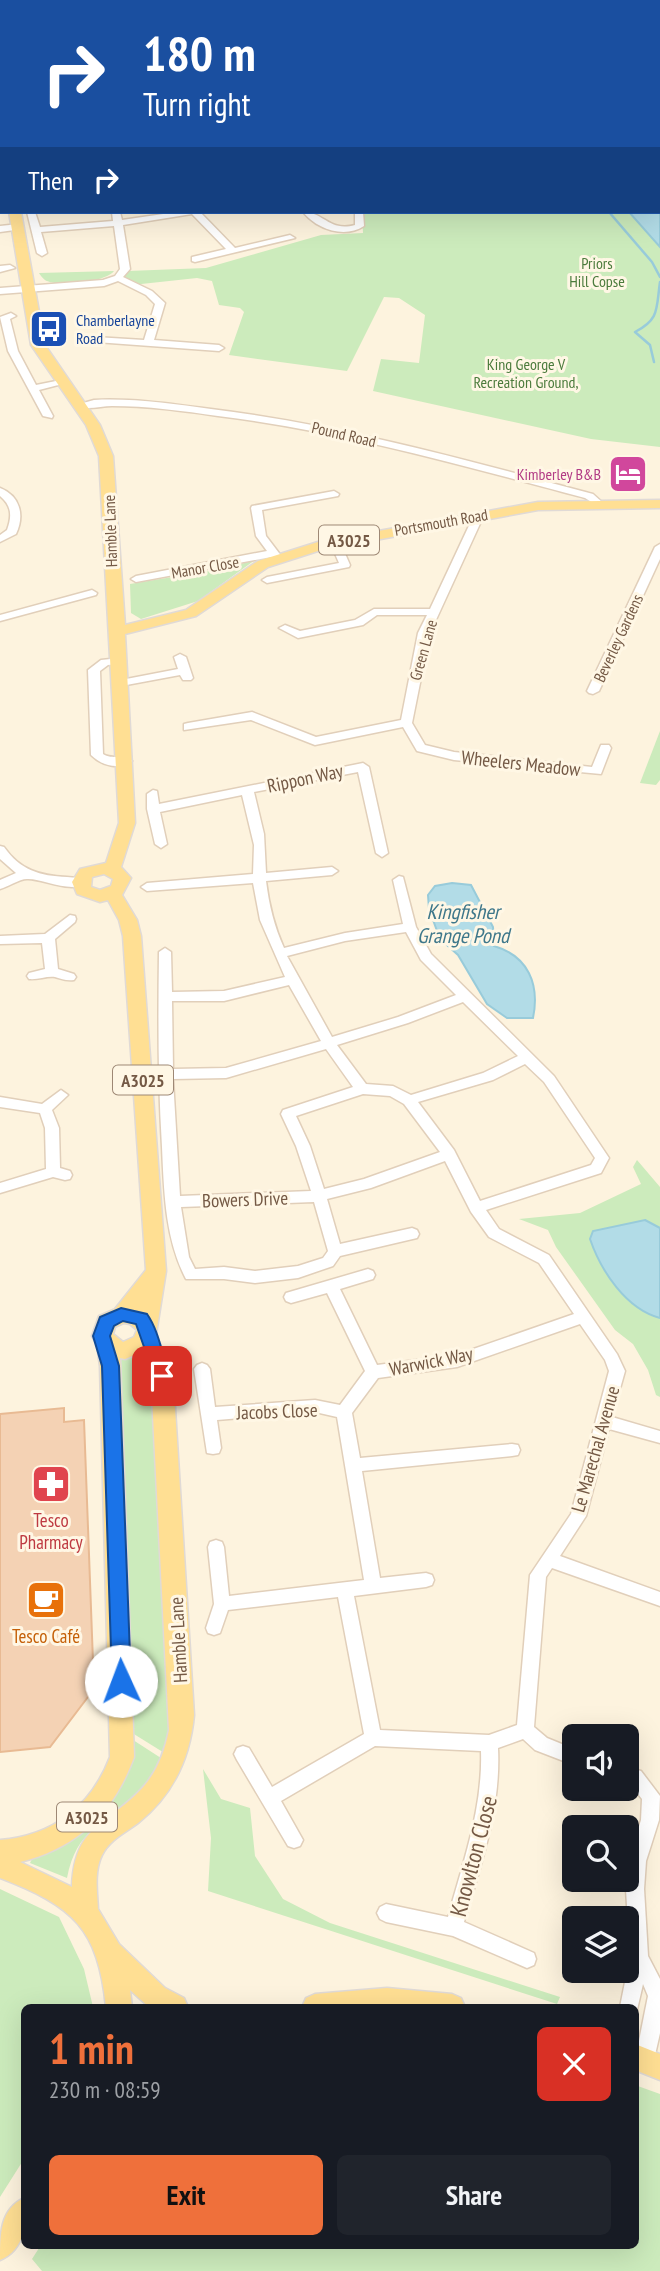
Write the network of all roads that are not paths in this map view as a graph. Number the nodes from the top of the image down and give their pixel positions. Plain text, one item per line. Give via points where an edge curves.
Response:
1 (16, 214) edge
2 (32, 214) edge
3 (117, 214) edge
4 (180, 214) edge
5 (195, 214) edge
6 (309, 214) edge
7 (359, 214) edge
8 (119, 223) junction
9 (19, 227) junction
10 (0, 229) edge
11 (37, 230) junction
12 (290, 238) dead end
13 (233, 251) junction
14 (41, 253) dead end
15 (195, 259) dead end
16 (118, 278) junction
17 (29, 289) junction
18 (0, 291) edge
19 (11, 316) dead end
20 (105, 327) dead end
21 (212, 334) dead end
22 (82, 338) dead end
23 (99, 339) junction
24 (148, 343) junction
25 (208, 348) junction
26 (219, 348) dead end
27 (61, 383) junction
28 (34, 388) junction
29 (81, 405) junction
30 (48, 416) dead end
31 (0, 491) edge
32 (328, 493) dead end
33 (598, 503) junction
34 (660, 504) edge
35 (479, 515) junction
36 (0, 539) edge
37 (335, 542) junction
38 (660, 547) edge
39 (275, 555) junction
40 (136, 579) dead end
41 (267, 580) dead end
42 (88, 595) dead end
43 (434, 612) junction
44 (0, 618) edge
45 (285, 628) dead end
46 (118, 631) junction
47 (180, 657) dead end
48 (120, 661) junction
49 (121, 683) junction
50 (593, 691) dead end
51 (406, 723) junction
52 (188, 727) dead end
53 (605, 748) dead end
54 (127, 761) junction
55 (247, 790) junction
56 (153, 794) dead end
57 (153, 809) junction
58 (161, 845) dead end
59 (382, 853) dead end
60 (2, 858) edge
61 (112, 870) junction
62 (332, 871) dead end
63 (26, 874) junction
64 (259, 878) junction
65 (399, 880) dead end
66 (80, 882) junction
67 (0, 885) edge
68 (147, 887) dead end
69 (113, 894) junction
70 (70, 919) dead end
71 (410, 927) junction
72 (48, 937) junction
73 (0, 940) edge
74 (165, 952) dead end
75 (280, 953) junction
76 (52, 972) junction
77 (34, 976) dead end
78 (69, 977) dead end
79 (293, 978) junction
80 (463, 997) junction
81 (165, 998) junction
82 (330, 1042) junction
83 (525, 1058) junction
84 (167, 1074) junction
85 (362, 1089) junction
86 (61, 1096) dead end
87 (409, 1100) junction
88 (0, 1102) edge
89 (45, 1109) junction
90 (449, 1154) junction
91 (0, 1188) edge
92 (317, 1196) junction
93 (173, 1202) junction
94 (476, 1208) junction
95 (412, 1234) dead end
96 (335, 1251) junction
97 (156, 1271) junction
98 (368, 1275) dead end
99 (331, 1286) junction
100 (291, 1297) dead end
101 (121, 1314) junction
102 (582, 1317) junction
103 (147, 1333) junction
104 (107, 1345) junction
105 (202, 1369) dead end
106 (373, 1372) junction
107 (344, 1412) junction
108 (209, 1414) junction
109 (603, 1421) junction
110 (660, 1437) edge
111 (213, 1448) dead end
112 (512, 1450) dead end
113 (354, 1465) junction
114 (216, 1548) dead end
115 (550, 1560) junction
116 (426, 1580) dead end
117 (373, 1586) junction
118 (345, 1591) junction
119 (660, 1599) edge
120 (222, 1604) junction
121 (214, 1628) dead end
122 (525, 1730) junction
123 (373, 1738) junction
124 (489, 1743) junction
125 (562, 1752) edge
126 (243, 1754) dead end
127 (639, 1782) edge
128 (270, 1798) junction
129 (295, 1840) dead end
130 (0, 1852) edge
131 (0, 1866) edge
132 (636, 1906) edge
133 (85, 1910) junction
134 (386, 1913) dead end
135 (454, 1927) junction
136 (110, 1951) junction
137 (639, 1957) edge
138 (527, 1959) dead end
139 (634, 1983) edge
140 (119, 2004) edge
141 (169, 2004) edge
142 (351, 2004) edge
143 (420, 2004) edge
144 (630, 2004) edge
145 (647, 2062) edge
146 (21, 2216) edge
147 (0, 2246) edge

1 - 9 main road, Hamble Lane
2 - 11 street
3 - 8 street
4 - 8 street
5 - 13 street
6 - 7 street via 326,228 336,229 360,226
8 - 11 street
8 - 16 street via 125,269
9 - 10 street
9 - 17 main road, Hamble Lane
11 - 14 street
12 - 13 street
13 - 15 street
16 - 17 street
16 - 24 street via 160,303
17 - 18 street
17 - 27 main road, Hamble Lane via 38,345
19 - 28 street via 5,317 7,333
20 - 23 street
21 - 25 street
22 - 23 street
23 - 24 street
24 - 25 street
25 - 26 street
27 - 28 street
27 - 29 main road, Hamble Lane
28 - 30 street
29 - 33 street, Pound Road via 107,402 318,427 589,496
29 - 46 main road, Hamble Lane via 101,436 106,456
31 - 36 street via 12,499 17,512 12,532
32 - 39 street via 256,508 261,536
33 - 34 main road, Portsmouth Road / A3025
33 - 35 main road, Portsmouth Road / A3025
35 - 37 main road, Portsmouth Road / A3025
35 - 43 street, Green Lane
37 - 39 main road, Portsmouth Road / A3025
37 - 41 street via 345,565
38 - 50 street, Beverley Gardens
39 - 40 street, Manor Close
39 - 46 main road, Portsmouth Road / A3025 via 191,613
42 - 44 street
43 - 45 street via 374,612 359,624 298,635
43 - 51 street, Green Lane via 424,633
46 - 48 main road, Hamble Lane
47 - 49 street via 185,675
48 - 49 main road, Hamble Lane
48 - 54 street via 105,662 94,670 97,755 107,762
49 - 54 main road, Hamble Lane
51 - 52 street via 316,741 252,716
51 - 53 street, Wheelers Meadow via 421,748 441,754 597,771
54 - 61 main road, Hamble Lane via 127,823
55 - 57 street, Rippon Way
55 - 59 street, Rippon Way via 363,766
55 - 64 street via 262,862
56 - 57 street
57 - 58 street
60 - 63 street
61 - 66 main road via 92,870
61 - 69 main road via 123,882
62 - 64 street
63 - 66 street
63 - 67 street
64 - 68 street
64 - 75 street via 265,918
65 - 71 street
66 - 69 main road via 88,893
69 - 97 main road, Hamble Lane / A3025 via 132,936
70 - 72 street
71 - 75 street
71 - 80 street via 426,957
72 - 73 street
72 - 76 street
74 - 81 street, Bowers Drive
75 - 79 street
76 - 77 street
76 - 78 street
79 - 81 street via 224,996
79 - 82 street
80 - 82 street
80 - 83 street
81 - 84 street, Bowers Drive
82 - 84 street via 259,1065 214,1073
82 - 85 street
83 - 87 street via 488,1077
83 - 94 street via 549,1079 600,1151 601,1164
84 - 93 street, Bowers Drive
85 - 87 street via 393,1091
85 - 92 street, Bowers Drive via 288,1114 303,1140
86 - 89 street
87 - 90 street, Le Marechal Avenue
88 - 89 street
89 - 91 street via 59,1173
90 - 92 street, Bowers Drive
90 - 94 street, Le Marechal Avenue
92 - 93 street, Bowers Drive
92 - 96 street, Bowers Drive
93 - 96 street, Bowers Drive via 178,1246 191,1275 255,1277 298,1272 328,1262
94 - 102 street, Le Marechal Avenue via 494,1233 544,1259
95 - 96 street, Bowers Drive
97 - 101 main road
97 - 103 main road, Hamble Lane / A3025
98 - 99 street
99 - 100 street
99 - 106 street
101 - 103 main road via 135,1316
101 - 104 main road via 103,1326
102 - 106 street, Warwick Way via 457,1361
102 - 109 street, Le Marechal Avenue via 605,1346 617,1371
103 - 104 main road via 138,1346 125,1351
103 - 133 main road, Hamble Lane / A3025 via 162,1376 180,1744 157,1790 93,1846 85,1866
104 - 130 main road, A3025 via 122,1757 103,1800 88,1816 44,1843
105 - 108 street, Jacobs Close
106 - 107 street, Warwick Way
107 - 108 street, Jacobs Close via 315,1406
107 - 113 street
108 - 111 street, Jacobs Close
109 - 110 street
109 - 115 street, Le Marechal Avenue via 578,1516
112 - 113 street
113 - 117 street
114 - 120 street
115 - 119 street
115 - 122 street, Le Marechal Avenue via 538,1575
116 - 117 street
117 - 118 street
118 - 120 street
118 - 123 street
120 - 121 street
122 - 124 street
122 - 125 street via 541,1744
123 - 124 street
123 - 128 street
124 - 135 street, Knowlton Close via 493,1773 489,1799
126 - 128 street
127 - 132 street via 651,1796 650,1819 637,1861
128 - 129 street
131 - 133 main road via 51,1886
133 - 136 main road
134 - 135 street, Knowlton Close
135 - 138 street, Knowlton Close
136 - 140 main road
136 - 141 main road via 131,1976
137 - 145 street via 658,1995
139 - 144 street
142 - 143 main road
146 - 147 main road

